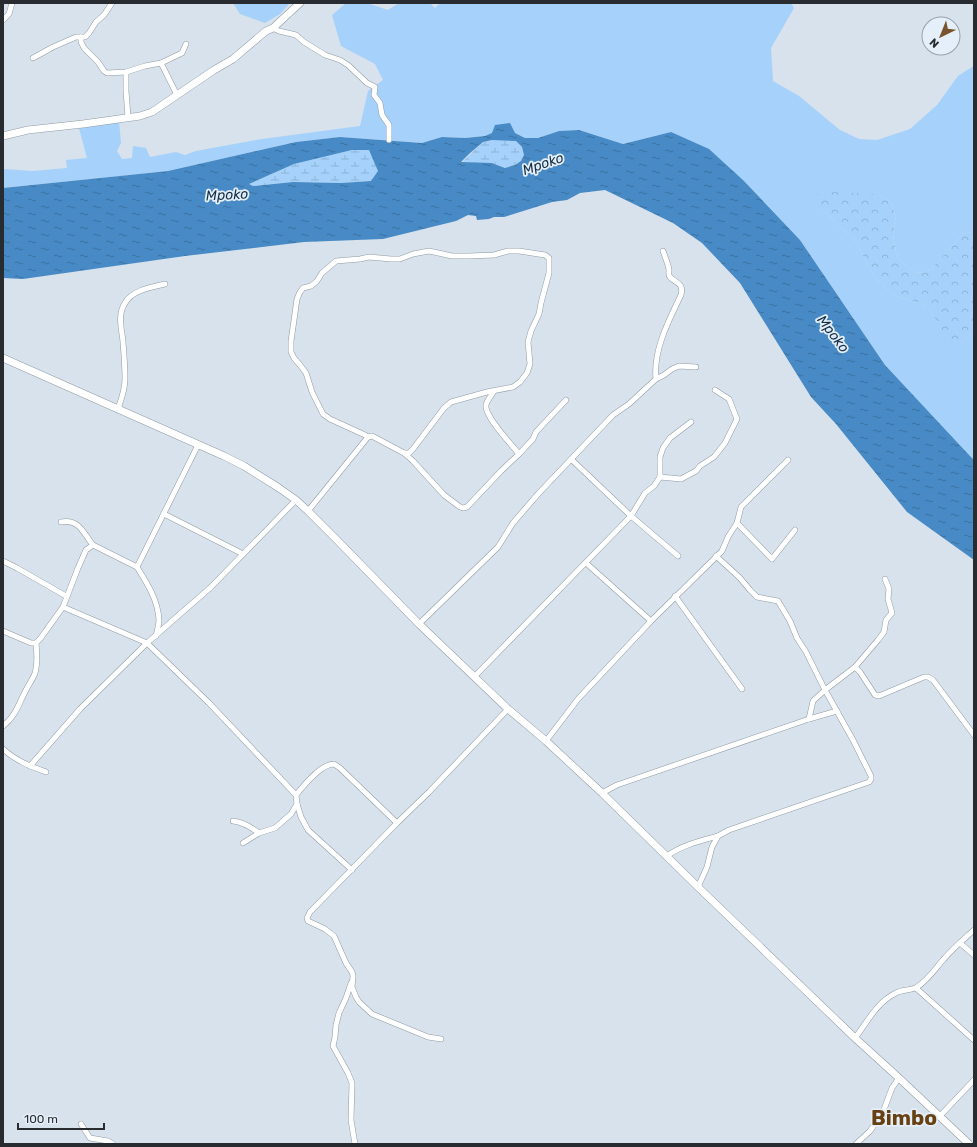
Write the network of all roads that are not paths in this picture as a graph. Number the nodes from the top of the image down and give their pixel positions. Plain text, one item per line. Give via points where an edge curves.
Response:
1 (12, 3) edge
2 (112, 3) edge
3 (300, 3) edge
4 (3, 20) edge
5 (272, 28) junction
6 (81, 37) junction
7 (186, 44) dead end
8 (33, 58) dead end
9 (161, 63) junction
10 (126, 72) junction
11 (177, 95) junction
12 (128, 117) junction
13 (3, 136) edge
14 (389, 140) dead end
15 (663, 251) dead end
16 (165, 284) dead end
17 (3, 358) edge
18 (696, 367) dead end
19 (656, 378) junction
20 (715, 390) dead end
21 (494, 391) junction
22 (566, 400) dead end
23 (118, 409) junction
24 (691, 422) dead end
25 (368, 437) junction
26 (198, 445) junction
27 (404, 454) junction
28 (519, 454) junction
29 (572, 460) junction
30 (788, 460) dead end
31 (660, 477) junction
32 (296, 500) junction
33 (308, 511) junction
34 (164, 514) junction
35 (631, 516) junction
36 (61, 522) dead end
37 (737, 523) junction
38 (795, 530) dead end
39 (93, 545) junction
40 (243, 554) junction
41 (678, 556) dead end
42 (716, 556) junction
43 (3, 561) edge
44 (586, 563) junction
45 (137, 567) junction
46 (885, 579) dead end
47 (66, 596) junction
48 (676, 596) junction
49 (63, 607) junction
50 (651, 621) junction
51 (418, 624) junction
52 (3, 631) edge
53 (156, 636) junction
54 (36, 643) junction
55 (147, 643) junction
56 (854, 667) junction
57 (474, 677) junction
58 (742, 689) dead end
59 (825, 690) junction
60 (508, 709) junction
61 (837, 711) junction
62 (809, 719) junction
63 (3, 726) edge
64 (974, 735) edge
65 (546, 741) junction
66 (3, 750) edge
67 (30, 766) junction
68 (46, 772) dead end
69 (602, 793) junction
70 (296, 794) junction
71 (297, 804) junction
72 (233, 821) dead end
73 (397, 823) junction
74 (260, 833) junction
75 (718, 836) junction
76 (243, 844) dead end
77 (667, 856) junction
78 (352, 870) junction
79 (698, 887) junction
80 (974, 930) edge
81 (960, 943) junction
82 (974, 955) edge
83 (353, 976) junction
84 (916, 988) junction
85 (855, 1038) junction
86 (441, 1039) dead end
87 (974, 1040) edge
88 (899, 1078) junction
89 (974, 1080) edge
90 (940, 1116) junction
91 (82, 1124) dead end
92 (113, 1144) edge
93 (355, 1144) edge
94 (856, 1144) edge
95 (969, 1144) edge

1 - 4 street via 9,14
2 - 6 street via 90,33
3 - 5 street
5 - 11 street via 233,59
5 - 14 street via 296,35 325,55 340,60 375,87 374,95 389,125
6 - 8 street via 53,47
6 - 10 street via 84,48 104,71
7 - 9 street via 182,53
9 - 10 street
9 - 11 street
10 - 12 street
11 - 12 street via 152,112
12 - 13 street via 28,130
15 - 19 street via 670,277 682,290 659,350
16 - 23 street via 146,288 124,303 120,324 125,380
17 - 23 street
18 - 19 street via 679,366
19 - 29 street via 614,415
20 - 31 street via 729,399 737,419 725,443 714,457 681,479
21 - 25 street via 513,387 527,373 530,364 528,342 539,314 549,273 549,258 545,255 519,251 469,256 430,252 400,259 369,257 336,261 311,286 303,288 296,299 291,352 306,373 323,414
21 - 27 street via 451,402 414,449
21 - 28 street via 486,404 490,418
22 - 28 street
23 - 26 street
24 - 31 street via 670,438 663,448 660,457
25 - 27 street via 372,436
25 - 33 street
26 - 32 street via 244,466
26 - 34 street
27 - 28 street via 444,495 463,508 467,507
29 - 35 street
29 - 51 street via 513,523 498,547
30 - 37 street via 741,507
31 - 35 street
32 - 33 street
32 - 40 street
33 - 51 street
34 - 40 street
34 - 45 street
35 - 41 street
35 - 44 street
36 - 39 street via 77,524
37 - 38 street via 772,559
37 - 42 street via 722,551
39 - 45 street
39 - 47 street via 86,550
40 - 53 street via 211,587
42 - 48 street
42 - 59 street via 757,597 778,601
43 - 47 street
44 - 50 street
44 - 57 street
45 - 53 street via 154,598 159,620
46 - 56 street via 892,614 886,620 884,632
47 - 49 street
48 - 50 street
48 - 58 street
49 - 54 street
49 - 55 street
50 - 65 street via 578,699
51 - 57 street
52 - 54 street
53 - 55 street
54 - 63 street via 37,665 34,674 16,713
55 - 67 street via 80,709
55 - 70 street
56 - 59 street
56 - 64 street via 875,695 880,696 928,677 933,680
57 - 60 street
59 - 61 street
59 - 62 street via 813,701
60 - 65 street
60 - 73 street
61 - 62 street
61 - 75 street via 871,776 869,782
62 - 69 street via 616,785
65 - 69 street
66 - 67 street
67 - 68 street
69 - 77 street
70 - 71 street
70 - 73 street via 326,765 334,764
71 - 74 street via 291,814 275,828
71 - 78 street via 308,830
72 - 74 street via 250,826
73 - 78 street
74 - 76 street
75 - 77 street via 674,850
75 - 79 street
77 - 79 street
78 - 83 street via 307,918 334,936
79 - 85 street
80 - 81 street
81 - 82 street
81 - 84 street
83 - 86 street via 352,987 356,997 372,1014 428,1037
83 - 93 street via 339,1013 333,1046 352,1083 351,1120
84 - 85 street via 899,991 889,997 877,1008
84 - 87 street
85 - 88 street
88 - 90 street
88 - 94 street via 881,1115 870,1131
89 - 90 street
90 - 95 street
91 - 92 street via 90,1138

